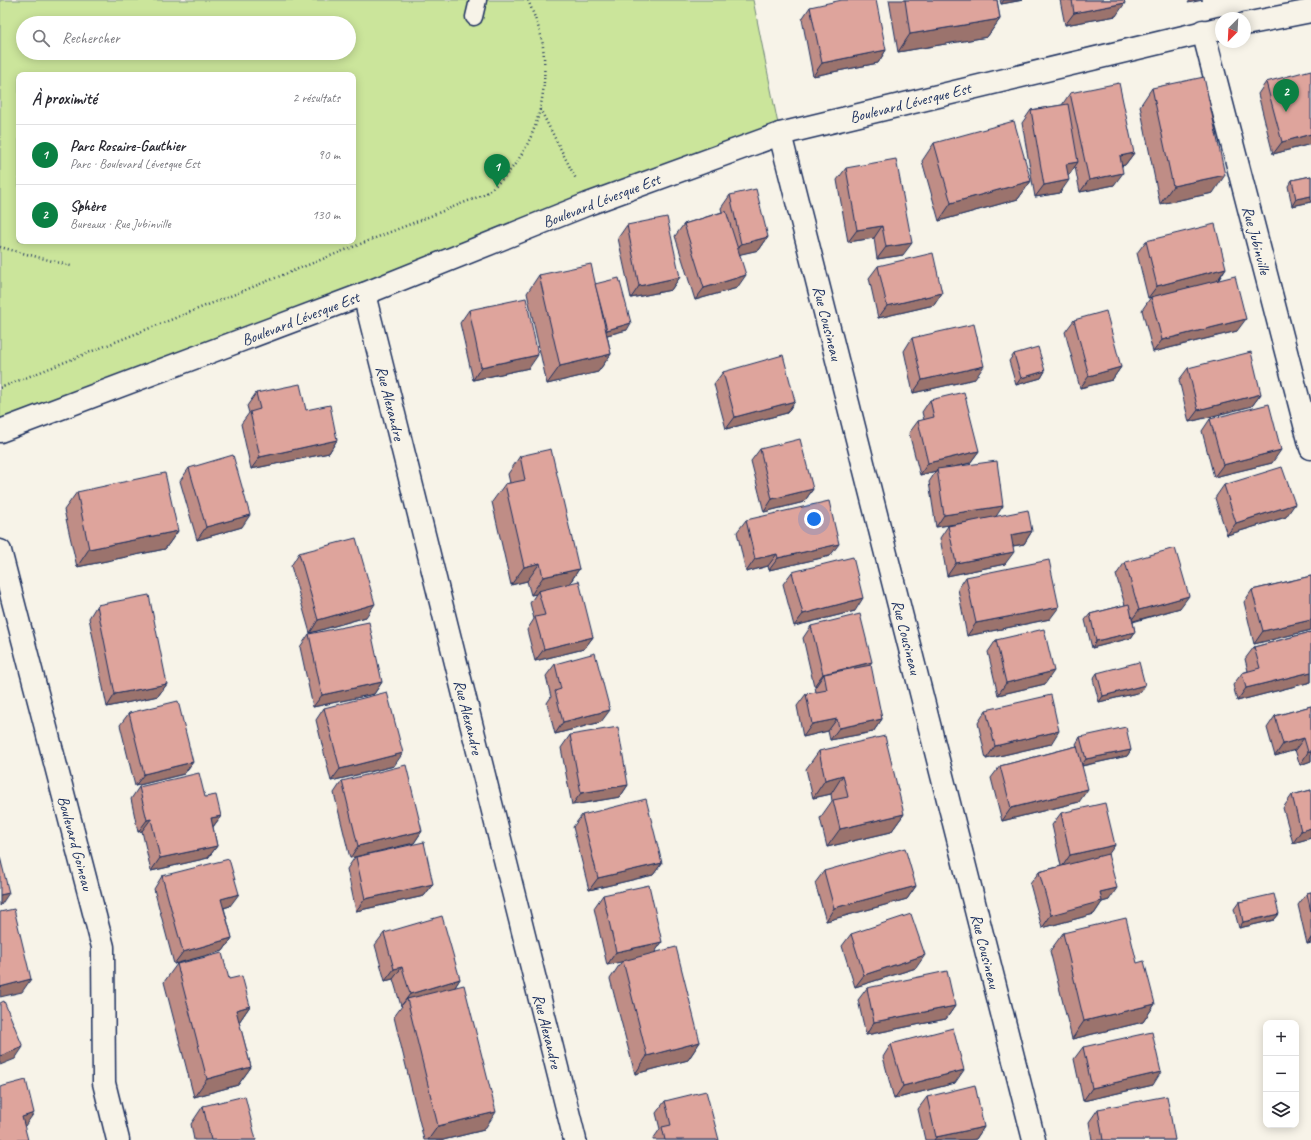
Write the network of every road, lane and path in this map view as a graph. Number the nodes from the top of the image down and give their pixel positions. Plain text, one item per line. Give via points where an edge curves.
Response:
1 (478, 0) edge
2 (528, 0) edge
3 (1311, 11) edge
4 (474, 17) dead end
5 (1251, 23) edge
6 (1212, 30) edge
7 (540, 108) junction
8 (780, 134) junction
9 (588, 204) junction
10 (0, 247) edge
11 (71, 266) dead end
12 (364, 294) junction
13 (0, 388) edge
14 (0, 431) edge
15 (1311, 448) edge
16 (0, 551) edge
17 (118, 1140) edge
18 (575, 1140) edge
19 (1034, 1140) edge

1 - 4 lane
2 - 7 path via 543,45 544,78
3 - 5 street
6 - 8 street, Boulevard Lévesque Est
6 - 15 street, Rue Jubinville
7 - 9 path
7 - 13 path via 532,136 521,156 505,178 483,195
8 - 9 street, Boulevard Lévesque Est
8 - 19 street, Rue Cousineau
9 - 12 street, Boulevard Lévesque Est
10 - 11 path
12 - 14 street, Boulevard Lévesque Est
12 - 18 street, Rue Alexandre
16 - 17 street, Boulevard Goineau via 103,947 104,1083

